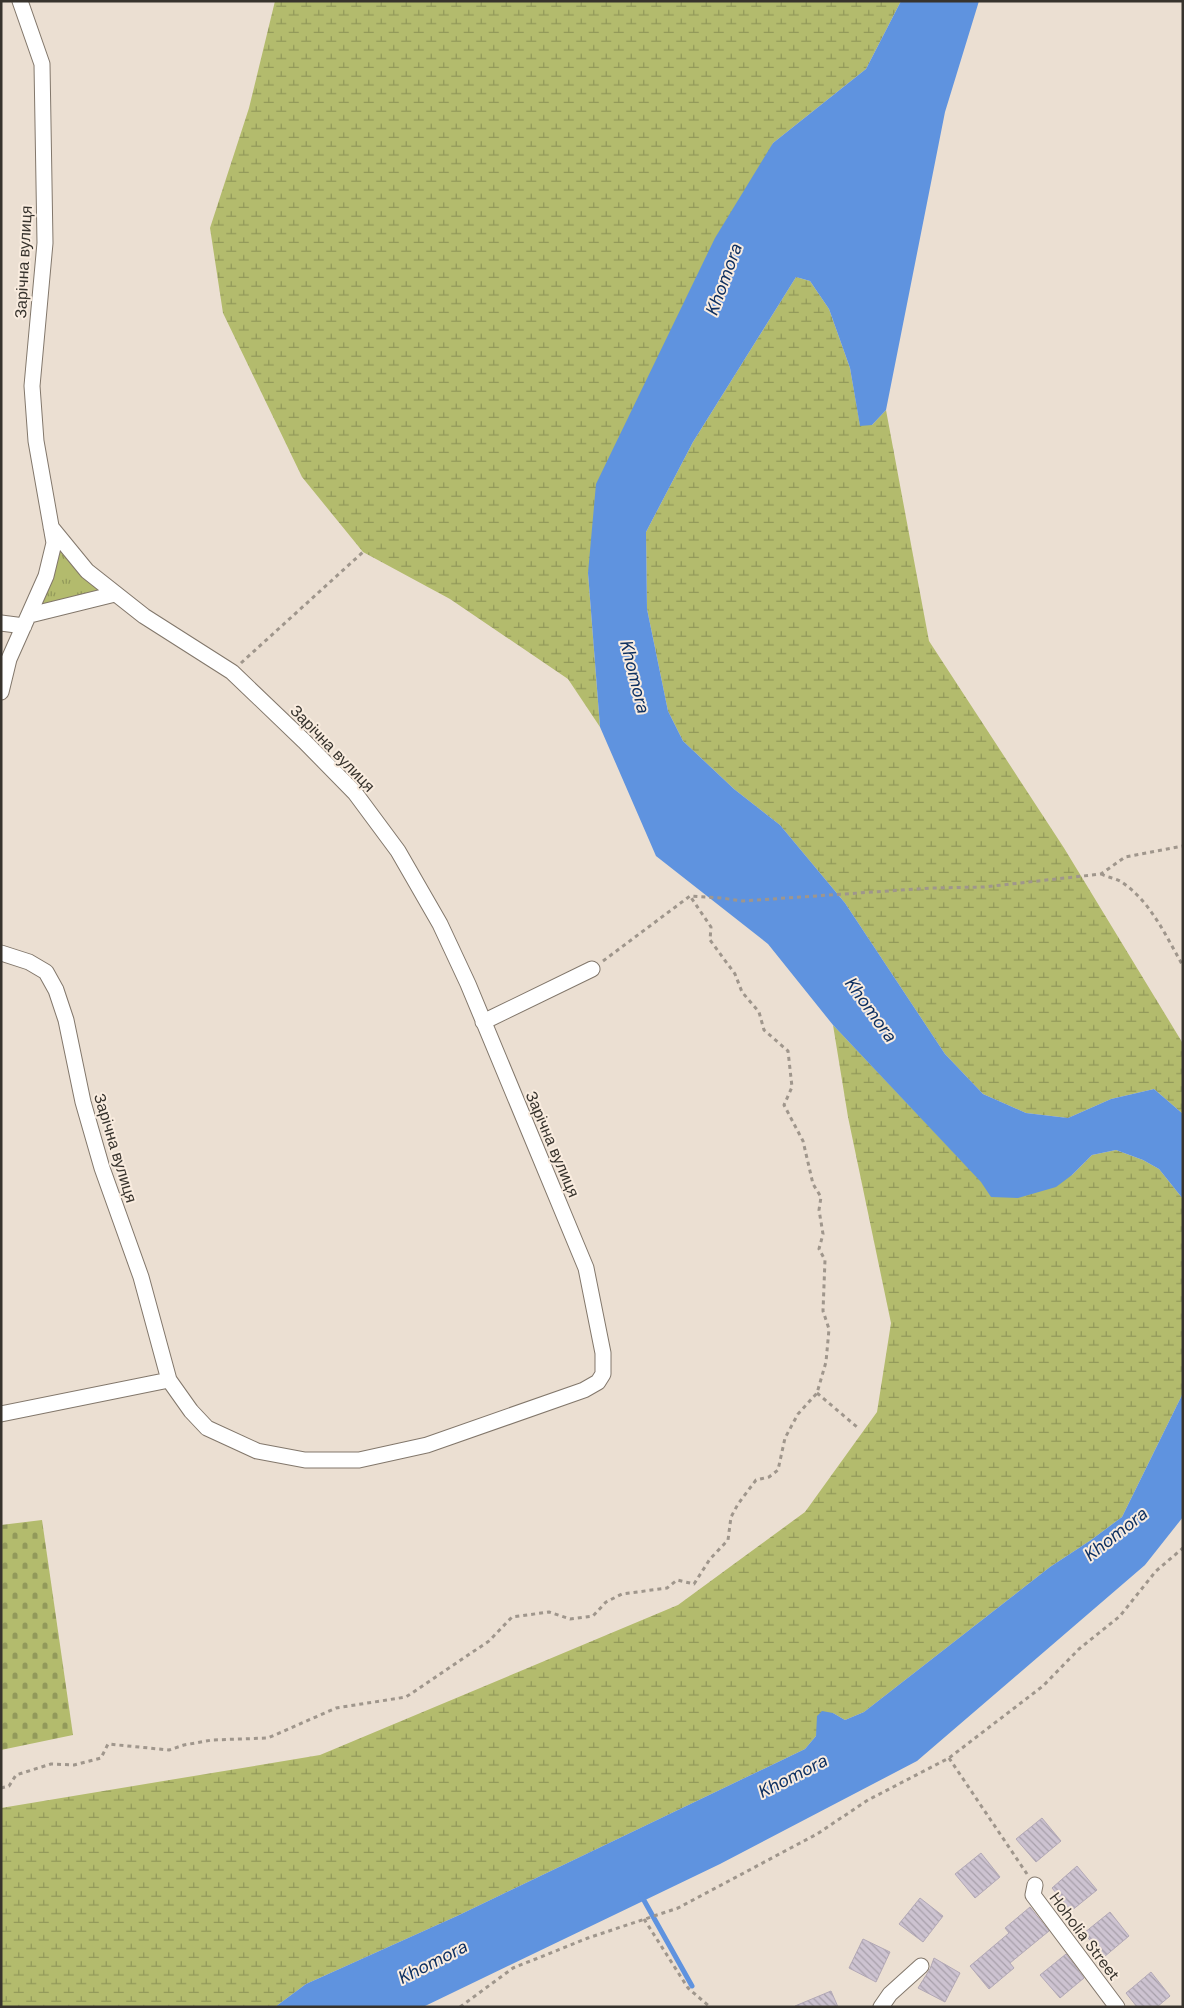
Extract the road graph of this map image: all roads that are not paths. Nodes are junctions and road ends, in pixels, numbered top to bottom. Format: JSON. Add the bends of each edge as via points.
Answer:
{"nodes":[{"id":1,"x":20,"y":1,"type":"edge"},
{"id":2,"x":51,"y":527,"type":"junction"},
{"id":3,"x":115,"y":594,"type":"junction"},
{"id":4,"x":27,"y":620,"type":"junction"},
{"id":5,"x":1,"y":623,"type":"edge"},
{"id":6,"x":1,"y":692,"type":"edge"},
{"id":7,"x":1,"y":953,"type":"edge"},
{"id":8,"x":592,"y":969,"type":"road end"},
{"id":9,"x":483,"y":1022,"type":"junction"},
{"id":10,"x":169,"y":1380,"type":"junction"},
{"id":11,"x":1,"y":1414,"type":"edge"},
{"id":12,"x":1035,"y":1885,"type":"road end"},
{"id":13,"x":921,"y":1966,"type":"dead end"},
{"id":14,"x":881,"y":2007,"type":"edge"},
{"id":15,"x":1117,"y":2007,"type":"edge"}],
"edges":[{"from":1,"to":2,"type":"street","name":"Зарічна вулиця","via":[[42,64],[45,243],[32,386],[36,440]]},
{"from":2,"to":3,"type":"street","name":"Зарічна вулиця","via":[[86,571]]},
{"from":2,"to":4,"type":"street","name":"Зарічна вулиця","via":[[54,543],[46,576]]},
{"from":3,"to":4,"type":"street"},
{"from":3,"to":9,"type":"street","name":"Зарічна вулиця","via":[[232,672],[355,793],[398,851],[440,924]]},
{"from":4,"to":5,"type":"street"},
{"from":4,"to":6,"type":"street","name":"Зарічна вулиця","via":[[9,659]]},
{"from":7,"to":10,"type":"street","name":"Зарічна вулиця","via":[[29,962],[46,972],[56,990],[102,1168],[141,1277]]},
{"from":8,"to":9,"type":"street"},
{"from":9,"to":10,"type":"street","name":"Зарічна вулиця","via":[[586,1268],[603,1353],[603,1374],[598,1382],[584,1390],[427,1445],[359,1460],[305,1460],[257,1451],[206,1428]]},
{"from":10,"to":11,"type":"street"},
{"from":12,"to":15,"type":"street","name":"Hoholia Street","via":[[1032,1895]]},
{"from":13,"to":14,"type":"street","via":[[890,1994]]}]}
